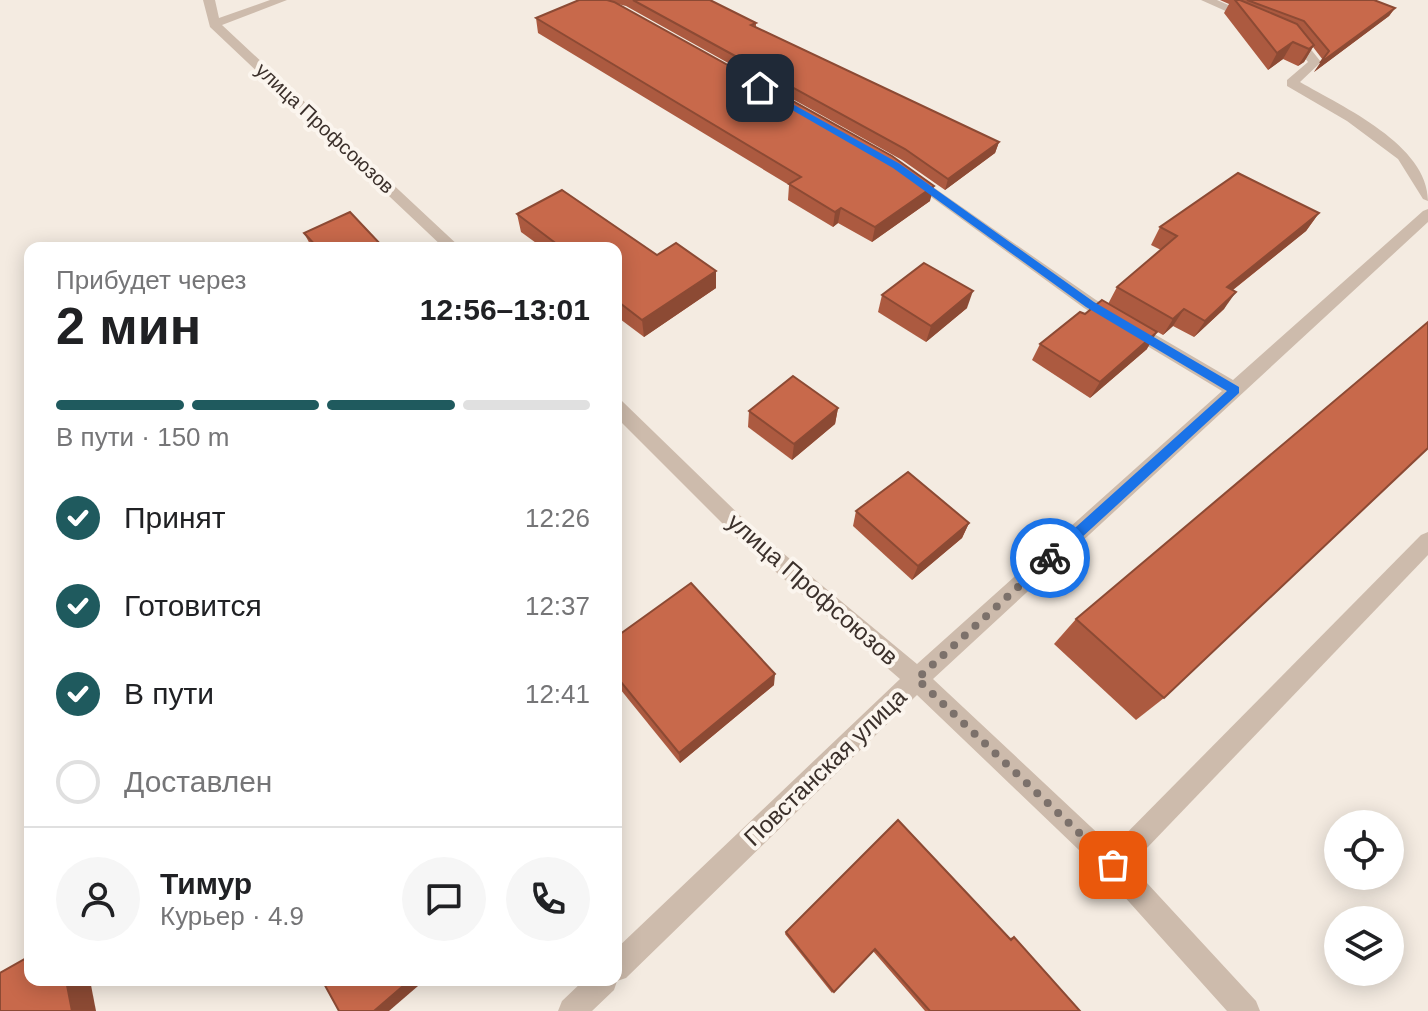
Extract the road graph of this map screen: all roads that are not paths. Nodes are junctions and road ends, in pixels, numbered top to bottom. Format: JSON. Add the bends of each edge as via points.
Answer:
{"nodes":[{"id":1,"x":209,"y":0,"type":"edge"},
{"id":2,"x":281,"y":0,"type":"edge"},
{"id":3,"x":1207,"y":0,"type":"edge"},
{"id":4,"x":1264,"y":23,"type":"edge"},
{"id":5,"x":214,"y":24,"type":"junction"},
{"id":6,"x":1278,"y":29,"type":"edge"},
{"id":7,"x":896,"y":166,"type":"edge"},
{"id":8,"x":1428,"y":196,"type":"edge"},
{"id":9,"x":1428,"y":214,"type":"edge"},
{"id":10,"x":447,"y":242,"type":"edge"},
{"id":11,"x":1235,"y":390,"type":"junction"},
{"id":12,"x":622,"y":412,"type":"edge"},
{"id":13,"x":1428,"y":541,"type":"edge"},
{"id":14,"x":917,"y":679,"type":"junction"},
{"id":15,"x":1113,"y":865,"type":"junction"},
{"id":16,"x":622,"y":962,"type":"edge"},
{"id":17,"x":598,"y":986,"type":"edge"},
{"id":18,"x":572,"y":1011,"type":"edge"},
{"id":19,"x":1246,"y":1011,"type":"edge"}],
"edges":[{"from":1,"to":5,"type":"street"},
{"from":2,"to":5,"type":"street"},
{"from":3,"to":4,"type":"street"},
{"from":5,"to":10,"type":"street","name":"улица Профсоюзов"},
{"from":6,"to":8,"type":"street","via":[[1293,35],[1315,62],[1292,83],[1404,156]]},
{"from":7,"to":11,"type":"street","via":[[1090,304]]},
{"from":9,"to":11,"type":"street","name":"Повстанская улица"},
{"from":11,"to":14,"type":"street","name":"Повстанская улица"},
{"from":12,"to":14,"type":"street","name":"улица Профсоюзов","via":[[747,535]]},
{"from":13,"to":15,"type":"street"},
{"from":14,"to":15,"type":"street","name":"улица Профсоюзов"},
{"from":14,"to":16,"type":"street","name":"Повстанская улица"},
{"from":15,"to":19,"type":"street","name":"улица Профсоюзов"},
{"from":17,"to":18,"type":"street"}]}
